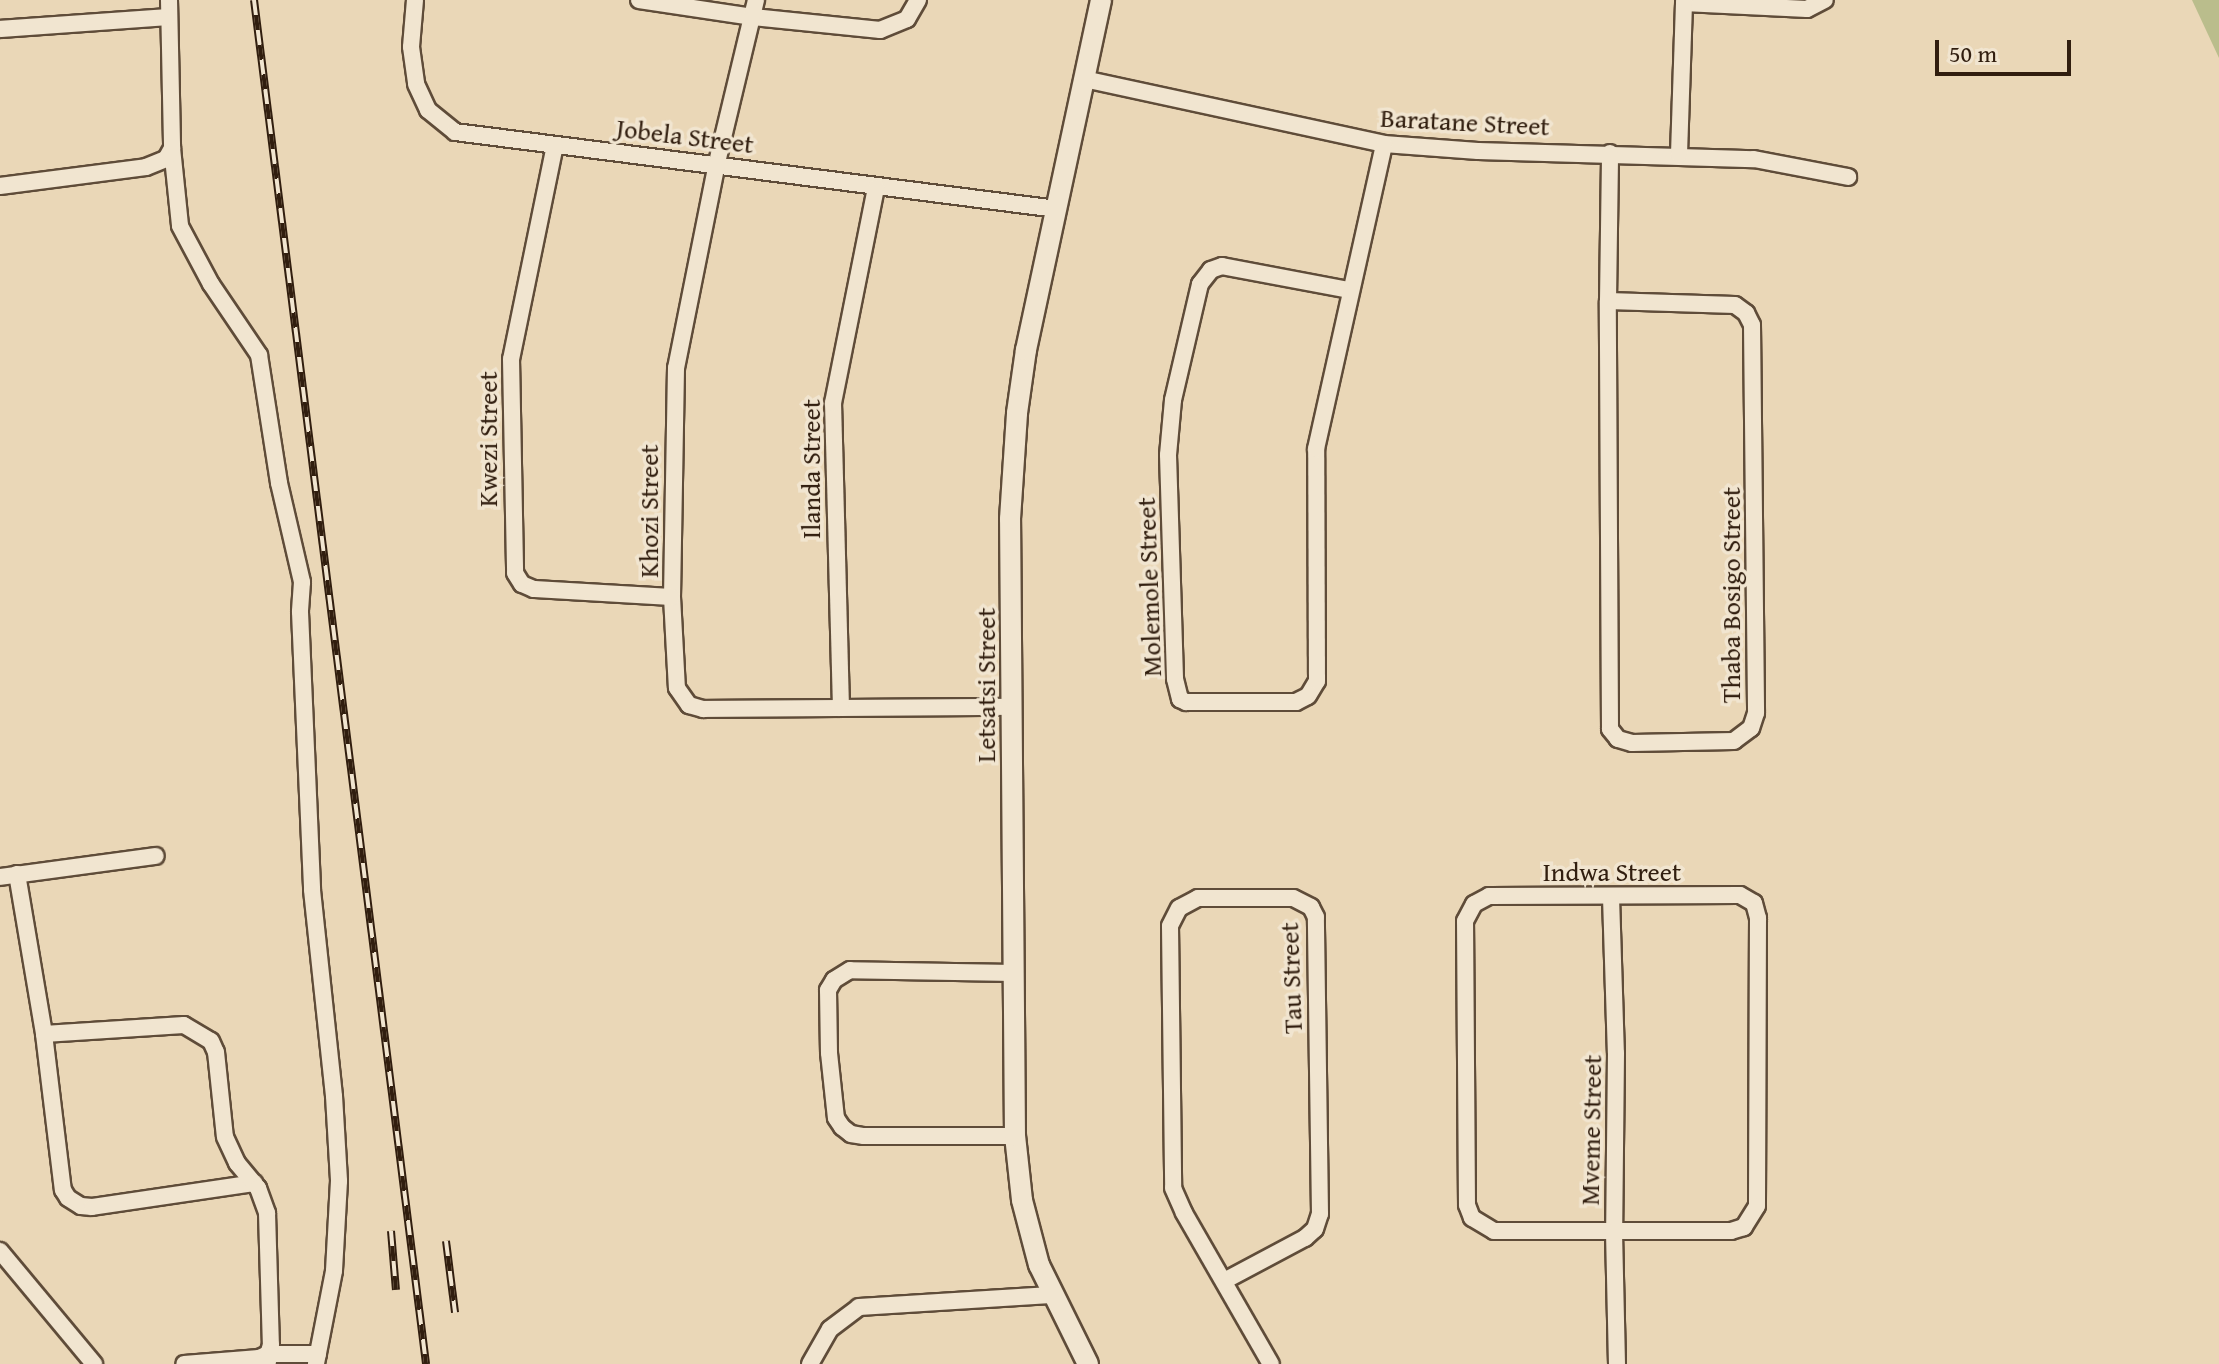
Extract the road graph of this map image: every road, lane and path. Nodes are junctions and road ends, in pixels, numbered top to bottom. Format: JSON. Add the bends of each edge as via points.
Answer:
{"nodes":[{"id":1,"x":169,"y":0,"type":"edge"},
{"id":2,"x":415,"y":0,"type":"edge"},
{"id":3,"x":639,"y":0,"type":"edge"},
{"id":4,"x":756,"y":0,"type":"edge"},
{"id":5,"x":918,"y":0,"type":"edge"},
{"id":6,"x":1101,"y":0,"type":"edge"},
{"id":7,"x":1825,"y":0,"type":"edge"},
{"id":8,"x":1684,"y":1,"type":"edge"},
{"id":9,"x":168,"y":17,"type":"junction"},
{"id":10,"x":753,"y":17,"type":"junction"},
{"id":11,"x":0,"y":29,"type":"edge"},
{"id":12,"x":1084,"y":79,"type":"junction"},
{"id":13,"x":1384,"y":144,"type":"junction"},
{"id":14,"x":555,"y":145,"type":"junction"},
{"id":15,"x":172,"y":148,"type":"junction"},
{"id":16,"x":1610,"y":153,"type":"junction"},
{"id":17,"x":1679,"y":154,"type":"junction"},
{"id":18,"x":717,"y":163,"type":"junction"},
{"id":19,"x":1848,"y":177,"type":"dead end"},
{"id":20,"x":0,"y":186,"type":"edge"},
{"id":21,"x":876,"y":187,"type":"junction"},
{"id":22,"x":1057,"y":209,"type":"junction"},
{"id":23,"x":1349,"y":290,"type":"junction"},
{"id":24,"x":1608,"y":301,"type":"junction"},
{"id":25,"x":672,"y":597,"type":"junction"},
{"id":26,"x":1011,"y":707,"type":"junction"},
{"id":27,"x":841,"y":708,"type":"junction"},
{"id":28,"x":156,"y":856,"type":"dead end"},
{"id":29,"x":17,"y":874,"type":"junction"},
{"id":30,"x":0,"y":877,"type":"edge"},
{"id":31,"x":1611,"y":897,"type":"junction"},
{"id":32,"x":1014,"y":973,"type":"junction"},
{"id":33,"x":44,"y":1034,"type":"junction"},
{"id":34,"x":1015,"y":1136,"type":"junction"},
{"id":35,"x":254,"y":1183,"type":"junction"},
{"id":36,"x":1614,"y":1232,"type":"junction"},
{"id":37,"x":0,"y":1251,"type":"edge"},
{"id":38,"x":1224,"y":1281,"type":"junction"},
{"id":39,"x":1051,"y":1295,"type":"junction"},
{"id":40,"x":268,"y":1359,"type":"edge"},
{"id":41,"x":317,"y":1359,"type":"edge"},
{"id":42,"x":94,"y":1364,"type":"edge"},
{"id":43,"x":184,"y":1364,"type":"edge"},
{"id":44,"x":810,"y":1364,"type":"edge"},
{"id":45,"x":1088,"y":1364,"type":"edge"},
{"id":46,"x":1271,"y":1364,"type":"edge"},
{"id":47,"x":1617,"y":1364,"type":"edge"}],
"edges":[{"from":1,"to":9,"type":"street"},
{"from":2,"to":14,"type":"street","name":"Jobela Street","via":[[412,66],[419,95],[435,117],[464,134]]},
{"from":3,"to":10,"type":"street"},
{"from":4,"to":10,"type":"street","name":"Khozi Street"},
{"from":5,"to":10,"type":"street","via":[[907,19],[886,30]]},
{"from":6,"to":12,"type":"street","name":"Letsatsi Street"},
{"from":7,"to":8,"type":"street","via":[[1807,9]]},
{"from":8,"to":17,"type":"street"},
{"from":9,"to":11,"type":"street"},
{"from":9,"to":15,"type":"street"},
{"from":10,"to":18,"type":"street","name":"Khozi Street"},
{"from":12,"to":13,"type":"street","name":"Baratane Street"},
{"from":12,"to":22,"type":"street","name":"Letsatsi Street"},
{"from":13,"to":16,"type":"street","name":"Baratane Street"},
{"from":13,"to":23,"type":"street","name":"Molemole Street"},
{"from":14,"to":18,"type":"street","name":"Jobela Street"},
{"from":14,"to":25,"type":"street","name":"Kwezi Street","via":[[511,359],[515,573],[534,589]]},
{"from":15,"to":20,"type":"street","via":[[166,159],[146,167]]},
{"from":15,"to":41,"type":"street","via":[[180,226],[262,365],[279,483],[302,582],[312,890],[339,1181],[334,1271]]},
{"from":16,"to":17,"type":"street","name":"Baratane Street"},
{"from":16,"to":24,"type":"street","name":"Thaba Bosigo Street"},
{"from":17,"to":19,"type":"street","name":"Baratane Street","via":[[1773,161]]},
{"from":18,"to":21,"type":"street","name":"Jobela Street"},
{"from":18,"to":25,"type":"street","name":"Khozi Street","via":[[676,368]]},
{"from":21,"to":22,"type":"street","name":"Jobela Street"},
{"from":21,"to":27,"type":"street","name":"Ilanda Street","via":[[833,403]]},
{"from":22,"to":26,"type":"street","name":"Letsatsi Street","via":[[1017,413],[1010,519]]},
{"from":23,"to":23,"type":"street","name":"Molemole Street","via":[[1314,463],[1319,670],[1315,686],[1305,699],[1286,704],[1186,702],[1180,699],[1175,679],[1168,455],[1173,400],[1200,284],[1207,273],[1222,266]]},
{"from":24,"to":24,"type":"street","name":"Thaba Bosigo Street","via":[[1610,729],[1627,743],[1734,741],[1751,728],[1756,713],[1752,325],[1735,305]]},
{"from":25,"to":27,"type":"street","name":"Khozi Street","via":[[674,679],[689,705]]},
{"from":26,"to":27,"type":"street","name":"Khozi Street"},
{"from":26,"to":32,"type":"street","name":"Letsatsi Street"},
{"from":28,"to":29,"type":"street"},
{"from":29,"to":30,"type":"street"},
{"from":29,"to":33,"type":"street"},
{"from":31,"to":36,"type":"street","name":"Mveme Street"},
{"from":31,"to":36,"type":"street","name":"Indwa Street","via":[[1489,896],[1469,909],[1467,1205],[1475,1223],[1494,1231]]},
{"from":31,"to":36,"type":"street","name":"Indwa Street","via":[[1740,895],[1754,903],[1758,918],[1756,1213],[1738,1230]]},
{"from":32,"to":34,"type":"street","name":"Letsatsi Street"},
{"from":32,"to":34,"type":"street","via":[[850,970],[828,990],[829,1053],[836,1118],[842,1127],[864,1136]]},
{"from":33,"to":35,"type":"street","via":[[184,1025],[203,1034],[216,1052],[225,1137]]},
{"from":33,"to":35,"type":"street","via":[[63,1190],[74,1203],[92,1207]]},
{"from":34,"to":39,"type":"street","name":"Letsatsi Street","via":[[1022,1200]]},
{"from":35,"to":40,"type":"street","via":[[267,1213],[272,1325]]},
{"from":36,"to":47,"type":"street","name":"Mveme Street"},
{"from":37,"to":42,"type":"street"},
{"from":38,"to":38,"type":"street","name":"Tau Street","via":[[1184,1213],[1171,1176],[1170,926],[1179,908],[1198,898],[1300,899],[1316,917],[1320,1214],[1305,1238]]},
{"from":38,"to":46,"type":"street","name":"Tau Street"},
{"from":39,"to":44,"type":"street","via":[[859,1307],[830,1329]]},
{"from":39,"to":45,"type":"street","name":"Letsatsi Street"},
{"from":40,"to":41,"type":"street"},
{"from":40,"to":43,"type":"street"}]}
